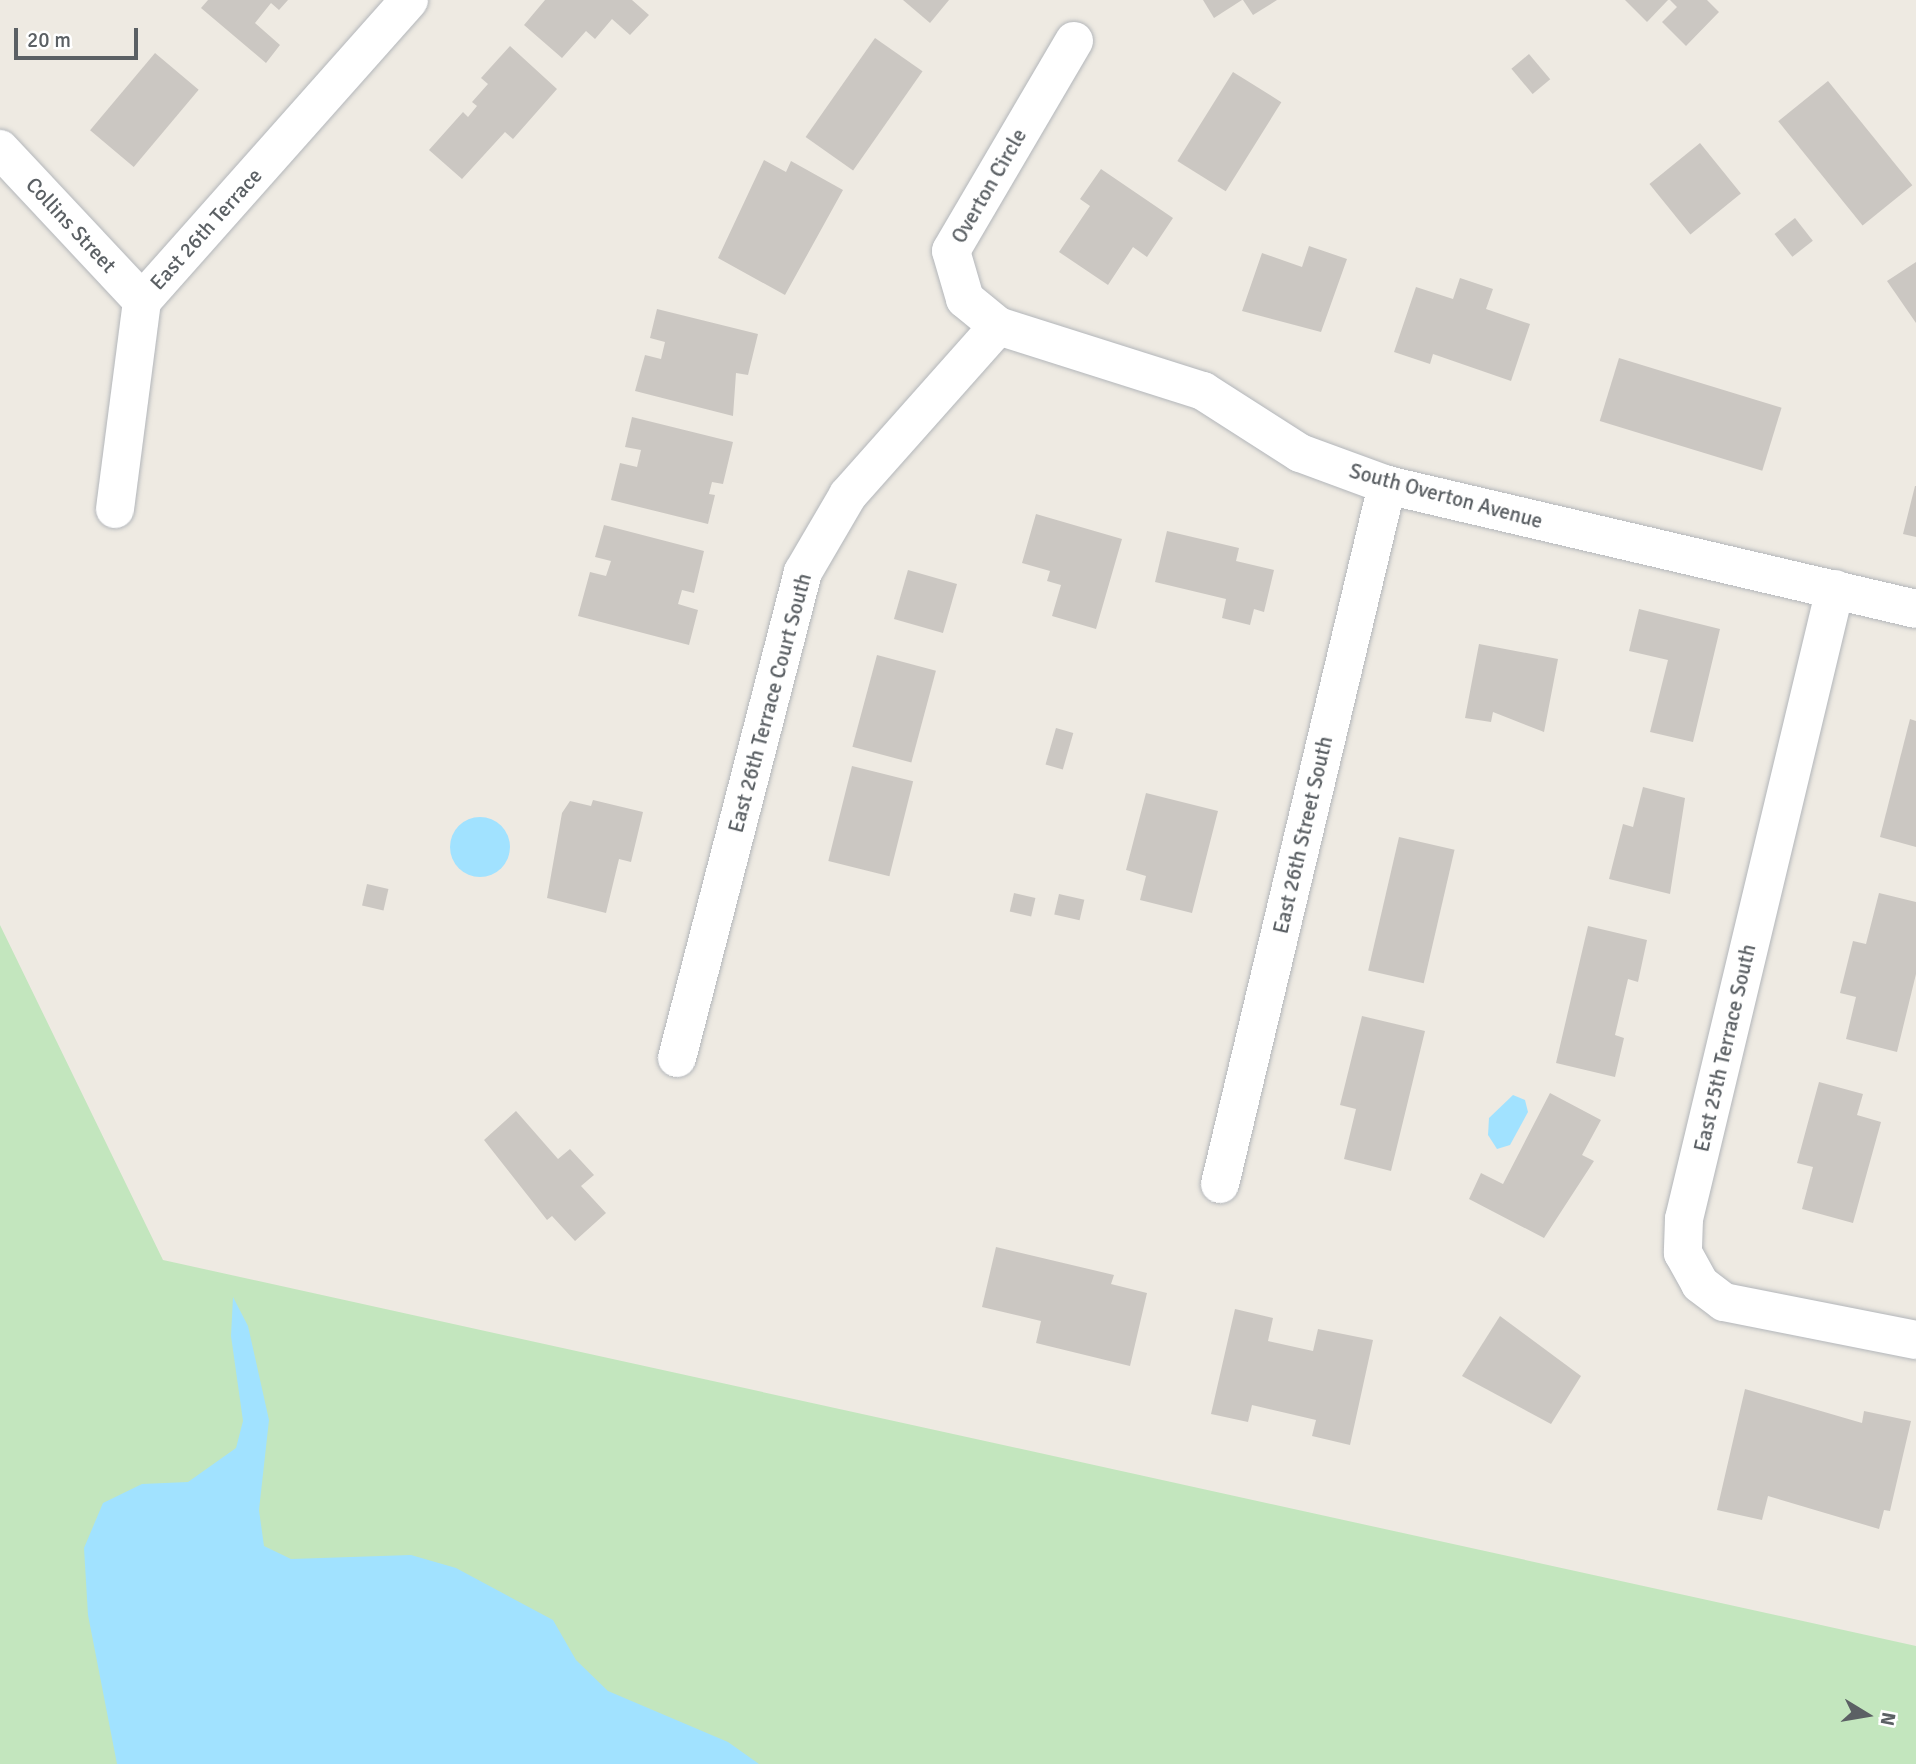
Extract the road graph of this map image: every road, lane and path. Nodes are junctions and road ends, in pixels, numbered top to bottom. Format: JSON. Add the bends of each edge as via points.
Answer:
{"nodes":[{"id":1,"x":409,"y":0,"type":"edge"},
{"id":2,"x":1074,"y":41,"type":"dead end"},
{"id":3,"x":0,"y":149,"type":"edge"},
{"id":4,"x":142,"y":301,"type":"junction"},
{"id":5,"x":998,"y":326,"type":"junction"},
{"id":6,"x":1387,"y":485,"type":"junction"},
{"id":7,"x":115,"y":509,"type":"dead end"},
{"id":8,"x":1835,"y":589,"type":"junction"},
{"id":9,"x":1916,"y":609,"type":"edge"},
{"id":10,"x":677,"y":1058,"type":"dead end"},
{"id":11,"x":1220,"y":1184,"type":"dead end"},
{"id":12,"x":1916,"y":1340,"type":"edge"}],
"edges":[{"from":1,"to":4,"type":"street","name":"East 26th Terrace"},
{"from":2,"to":5,"type":"street","name":"Overton Circle","via":[[951,251],[965,299]]},
{"from":3,"to":4,"type":"street","name":"Collins Street"},
{"from":4,"to":7,"type":"street","name":"East 26th Terrace"},
{"from":5,"to":6,"type":"street","name":"South Overton Avenue","via":[[1203,391],[1300,453]]},
{"from":5,"to":10,"type":"street","name":"East 26th Terrace Court South","via":[[848,495],[803,572]]},
{"from":6,"to":8,"type":"street","name":"South Overton Avenue"},
{"from":6,"to":11,"type":"street","name":"East 26th Street South"},
{"from":8,"to":9,"type":"street","name":"South Overton Avenue"},
{"from":8,"to":12,"type":"street","name":"East 25th Terrace South","via":[[1684,1219],[1683,1252],[1699,1284],[1724,1301]]}]}
